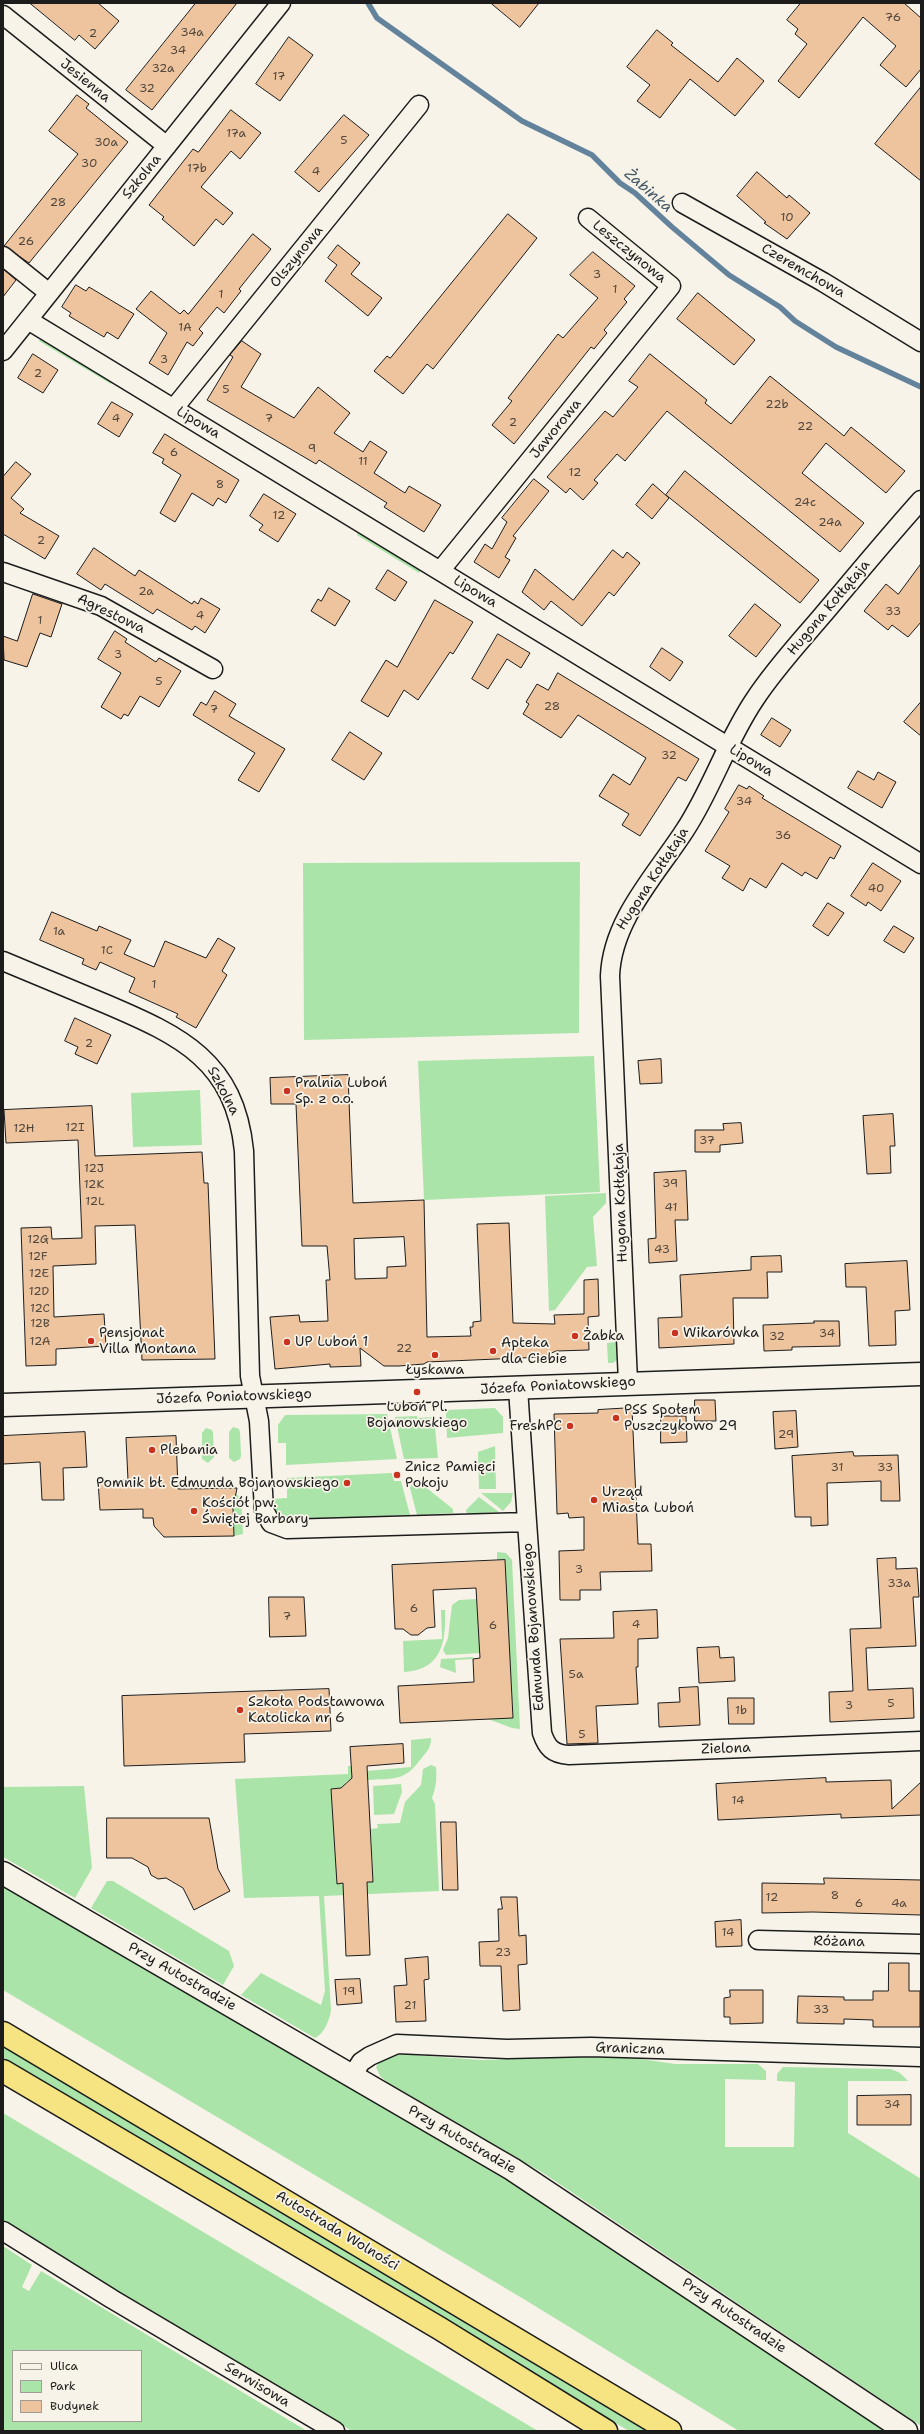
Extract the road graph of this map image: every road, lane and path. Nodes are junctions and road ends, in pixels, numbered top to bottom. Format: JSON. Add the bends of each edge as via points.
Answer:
{"nodes":[{"id":1,"x":281,"y":3,"type":"edge"},
{"id":2,"x":3,"y":15,"type":"edge"},
{"id":3,"x":419,"y":105,"type":"dead end"},
{"id":4,"x":167,"y":146,"type":"junction"},
{"id":5,"x":682,"y":203,"type":"dead end"},
{"id":6,"x":588,"y":218,"type":"dead end"},
{"id":7,"x":3,"y":256,"type":"edge"},
{"id":8,"x":671,"y":286,"type":"joint"},
{"id":9,"x":49,"y":293,"type":"junction"},
{"id":10,"x":28,"y":320,"type":"junction"},
{"id":11,"x":921,"y":342,"type":"edge"},
{"id":12,"x":3,"y":351,"type":"edge"},
{"id":13,"x":174,"y":408,"type":"junction"},
{"id":14,"x":921,"y":500,"type":"edge"},
{"id":15,"x":440,"y":571,"type":"junction"},
{"id":16,"x":3,"y":572,"type":"edge"},
{"id":17,"x":213,"y":669,"type":"dead end"},
{"id":18,"x":728,"y":747,"type":"junction"},
{"id":19,"x":921,"y":864,"type":"edge"},
{"id":20,"x":3,"y":961,"type":"edge"},
{"id":21,"x":921,"y":1374,"type":"edge"},
{"id":22,"x":628,"y":1382,"type":"junction"},
{"id":23,"x":518,"y":1388,"type":"junction"},
{"id":24,"x":254,"y":1397,"type":"junction"},
{"id":25,"x":3,"y":1405,"type":"edge"},
{"id":26,"x":526,"y":1522,"type":"junction"},
{"id":27,"x":542,"y":1733,"type":"joint"},
{"id":28,"x":921,"y":1741,"type":"edge"},
{"id":29,"x":3,"y":1873,"type":"edge"},
{"id":30,"x":758,"y":1940,"type":"dead end"},
{"id":31,"x":921,"y":1944,"type":"edge"},
{"id":32,"x":3,"y":2033,"type":"edge"},
{"id":33,"x":921,"y":2057,"type":"edge"},
{"id":34,"x":3,"y":2071,"type":"edge"},
{"id":35,"x":352,"y":2076,"type":"junction"},
{"id":36,"x":3,"y":2230,"type":"edge"},
{"id":37,"x":335,"y":2431,"type":"edge"},
{"id":38,"x":606,"y":2431,"type":"edge"},
{"id":39,"x":670,"y":2431,"type":"edge"},
{"id":40,"x":906,"y":2431,"type":"edge"}],
"edges":[{"from":1,"to":4,"type":"street","name":"Szkolna"},
{"from":2,"to":4,"type":"street","name":"Jesienna"},
{"from":3,"to":13,"type":"street","name":"Olszynowa"},
{"from":4,"to":9,"type":"street","name":"Szkolna"},
{"from":5,"to":11,"type":"street","name":"Czeremchowa","via":[[823,282]]},
{"from":6,"to":8,"type":"street","name":"Leszczynowa"},
{"from":7,"to":9,"type":"street"},
{"from":8,"to":15,"type":"street","name":"Jaworowa"},
{"from":9,"to":10,"type":"street","name":"Szkolna"},
{"from":10,"to":12,"type":"street","name":"Szkolna"},
{"from":10,"to":13,"type":"street","name":"Lipowa"},
{"from":13,"to":15,"type":"street","name":"Lipowa"},
{"from":14,"to":18,"type":"street","name":"Hugona Kołłątaja","via":[[762,689]]},
{"from":15,"to":18,"type":"street","name":"Lipowa"},
{"from":16,"to":17,"type":"street","name":"Agrestowa","via":[[101,606]]},
{"from":18,"to":19,"type":"street","name":"Lipowa"},
{"from":18,"to":22,"type":"street","name":"Hugona Kołłątaja","via":[[714,780],[686,829],[624,921],[613,946],[611,960]]},
{"from":20,"to":24,"type":"street","name":"Szkolna","via":[[142,1019],[176,1036],[209,1064],[225,1089],[238,1118],[244,1151],[250,1376]]},
{"from":21,"to":22,"type":"street","name":"Józefa Poniatowskiego"},
{"from":22,"to":23,"type":"street","name":"Józefa Poniatowskiego"},
{"from":23,"to":24,"type":"street","name":"Józefa Poniatowskiego"},
{"from":23,"to":26,"type":"street","name":"Edmunda Bojanowskiego"},
{"from":24,"to":25,"type":"street","name":"Józefa Poniatowskiego"},
{"from":24,"to":26,"type":"street","name":"Szkolna","via":[[259,1421],[264,1510],[271,1523],[278,1527],[287,1529]]},
{"from":26,"to":27,"type":"street","name":"Edmunda Bojanowskiego"},
{"from":27,"to":28,"type":"street","name":"Zielona","via":[[552,1751],[569,1755]]},
{"from":29,"to":35,"type":"street","name":"Przy Autostradzie"},
{"from":30,"to":31,"type":"street","name":"Różana"},
{"from":32,"to":39,"type":"highway","name":"Autostrada Wolności"},
{"from":33,"to":35,"type":"street","name":"Graniczna","via":[[591,2047],[507,2049],[397,2044],[361,2062]]},
{"from":34,"to":38,"type":"highway","via":[[439,2328]]},
{"from":35,"to":40,"type":"street","name":"Przy Autostradzie","via":[[534,2183]]},
{"from":36,"to":37,"type":"street","name":"Serwisowa"}]}
